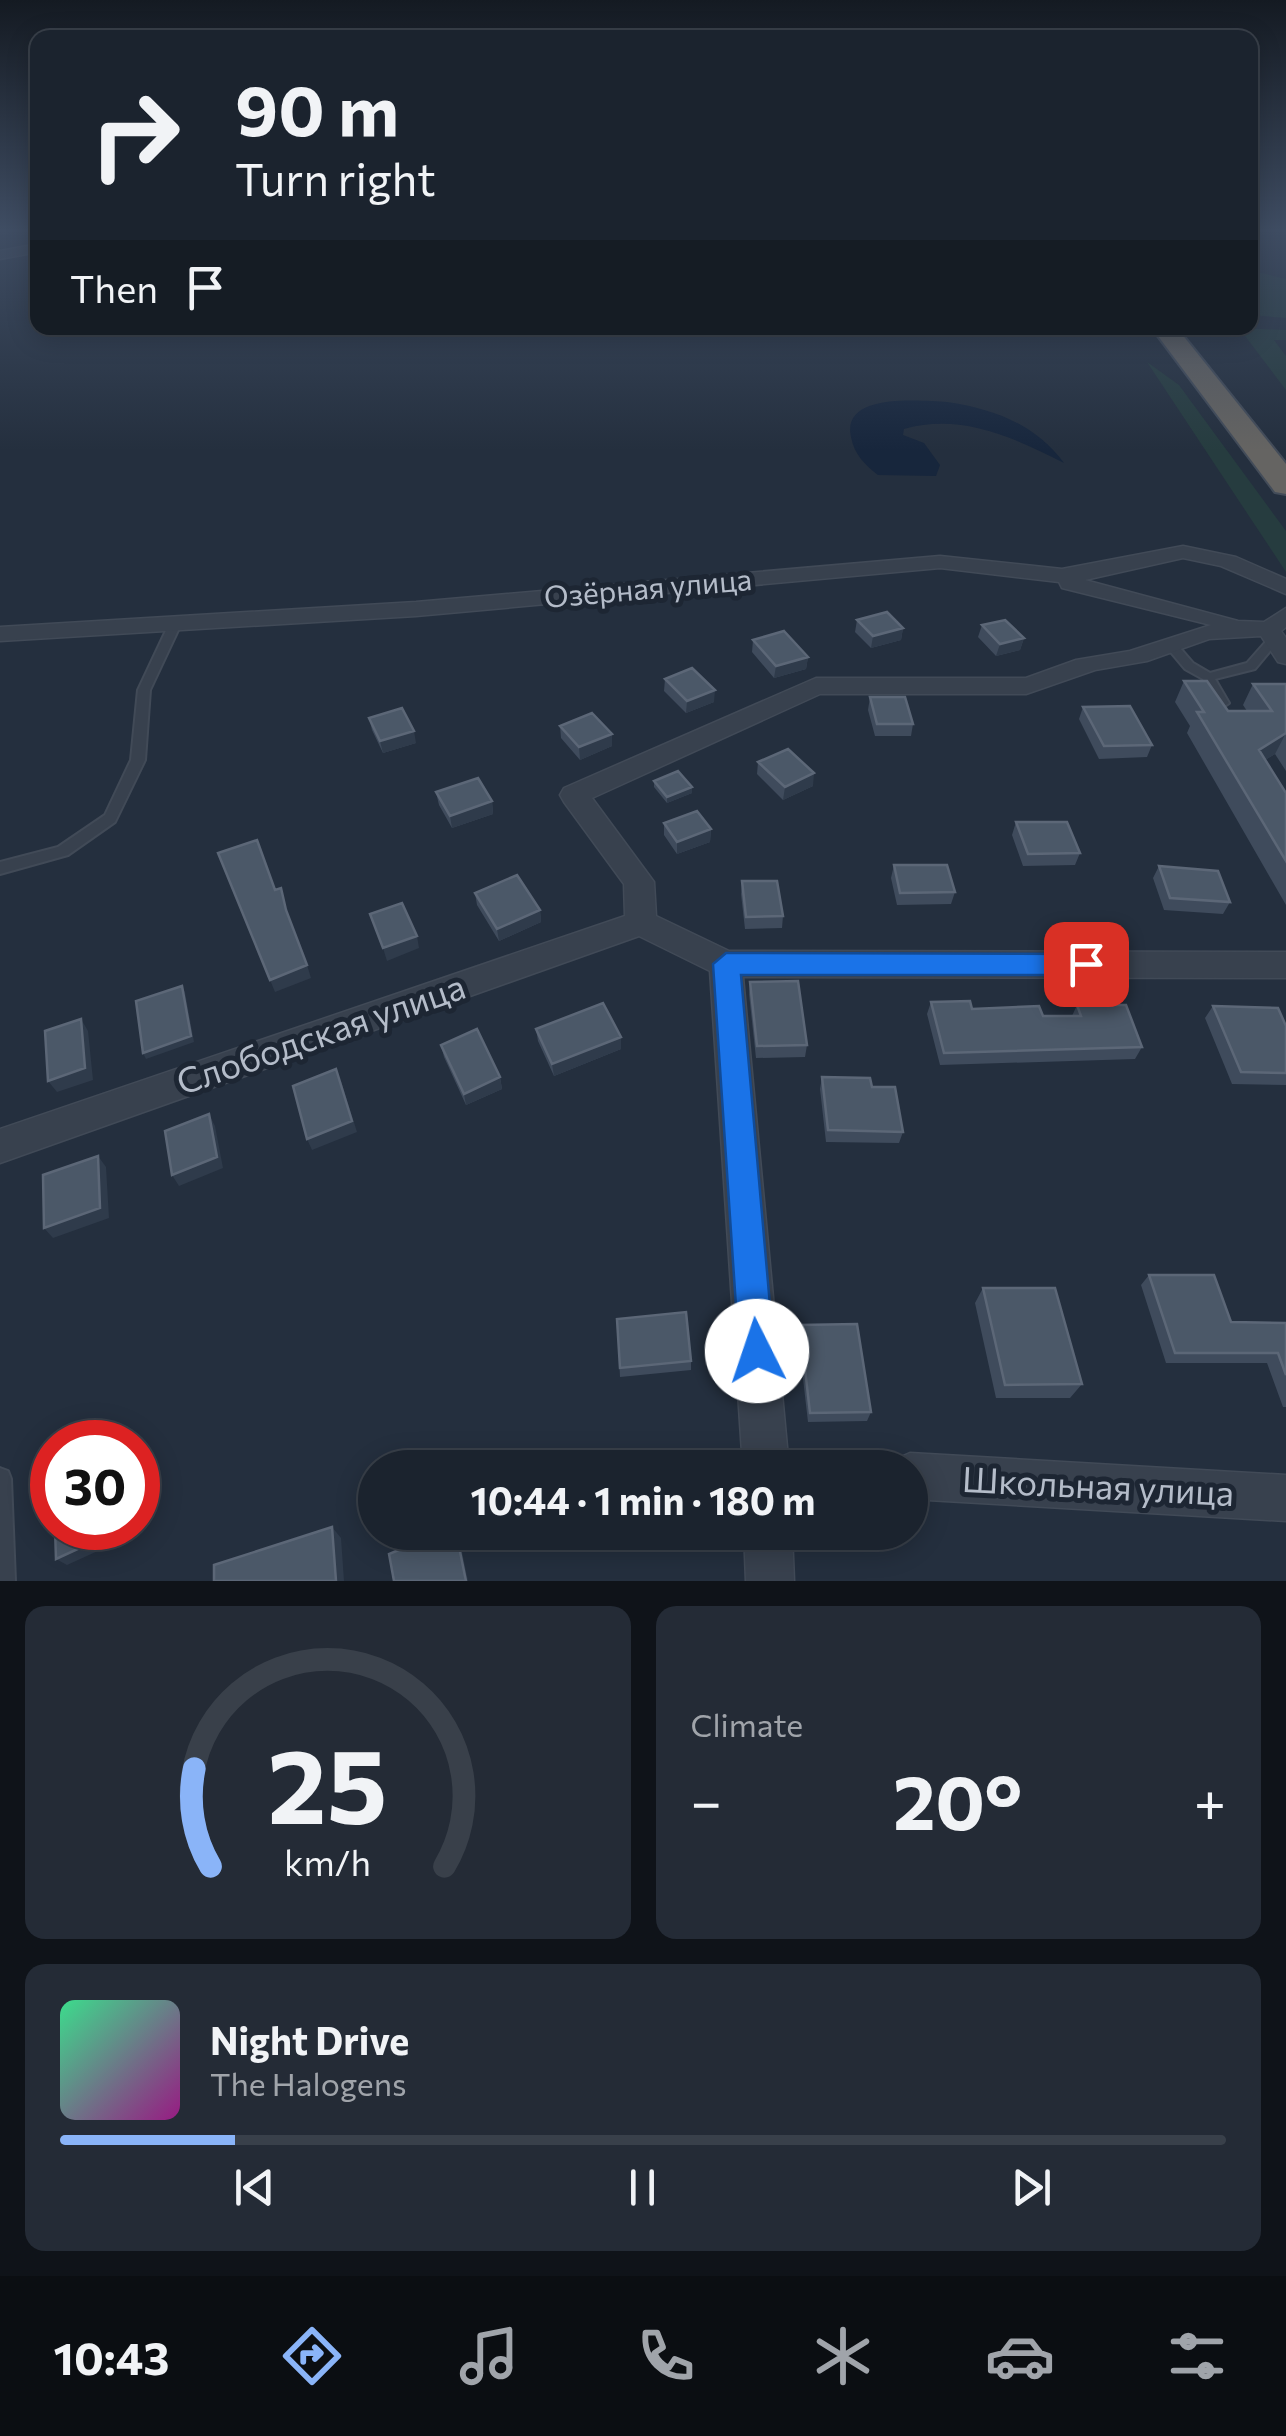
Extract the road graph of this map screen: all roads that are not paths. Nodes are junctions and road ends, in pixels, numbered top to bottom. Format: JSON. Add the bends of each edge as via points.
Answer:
{"nodes":[{"id":1,"x":1169,"y":335,"type":"edge"},
{"id":2,"x":1204,"y":335,"type":"edge"},
{"id":3,"x":1253,"y":397,"type":"dead end"},
{"id":4,"x":1286,"y":485,"type":"edge"},
{"id":5,"x":1041,"y":576,"type":"junction"},
{"id":6,"x":1286,"y":586,"type":"edge"},
{"id":7,"x":175,"y":624,"type":"junction"},
{"id":8,"x":1272,"y":633,"type":"edge"},
{"id":9,"x":0,"y":634,"type":"edge"},
{"id":10,"x":1170,"y":644,"type":"junction"},
{"id":11,"x":1208,"y":677,"type":"junction"},
{"id":12,"x":1223,"y":703,"type":"edge"},
{"id":13,"x":0,"y":868,"type":"edge"},
{"id":14,"x":642,"y":923,"type":"junction"},
{"id":15,"x":726,"y":964,"type":"junction"},
{"id":16,"x":1286,"y":965,"type":"edge"},
{"id":17,"x":0,"y":1146,"type":"edge"},
{"id":18,"x":765,"y":1450,"type":"edge"},
{"id":19,"x":928,"y":1477,"type":"edge"},
{"id":20,"x":0,"y":1479,"type":"edge"},
{"id":21,"x":1286,"y":1498,"type":"edge"},
{"id":22,"x":769,"y":1550,"type":"edge"},
{"id":23,"x":3,"y":1581,"type":"edge"},
{"id":24,"x":770,"y":1581,"type":"edge"}],
"edges":[{"from":1,"to":4,"type":"highway"},
{"from":2,"to":3,"type":"highway"},
{"from":5,"to":6,"type":"street","name":"Озёрная улица","via":[[1100,573],[1162,554],[1190,553]]},
{"from":5,"to":7,"type":"street","name":"Озёрная улица","via":[[940,562]]},
{"from":5,"to":8,"type":"street"},
{"from":7,"to":9,"type":"street","name":"Озёрная улица"},
{"from":7,"to":13,"type":"lane","via":[[144,690],[138,760],[110,818],[63,851]]},
{"from":8,"to":10,"type":"street","via":[[1201,631]]},
{"from":8,"to":11,"type":"lane","via":[[1251,666]]},
{"from":10,"to":11,"type":"lane"},
{"from":10,"to":14,"type":"street","via":[[1026,686],[816,686],[574,795],[639,882]]},
{"from":11,"to":12,"type":"lane"},
{"from":14,"to":15,"type":"street"},
{"from":14,"to":17,"type":"street","name":"Слободская улица"},
{"from":15,"to":16,"type":"street"},
{"from":15,"to":18,"type":"street"},
{"from":19,"to":21,"type":"street","name":"Школьная улица"},
{"from":20,"to":23,"type":"lane"},
{"from":22,"to":24,"type":"street"}]}
